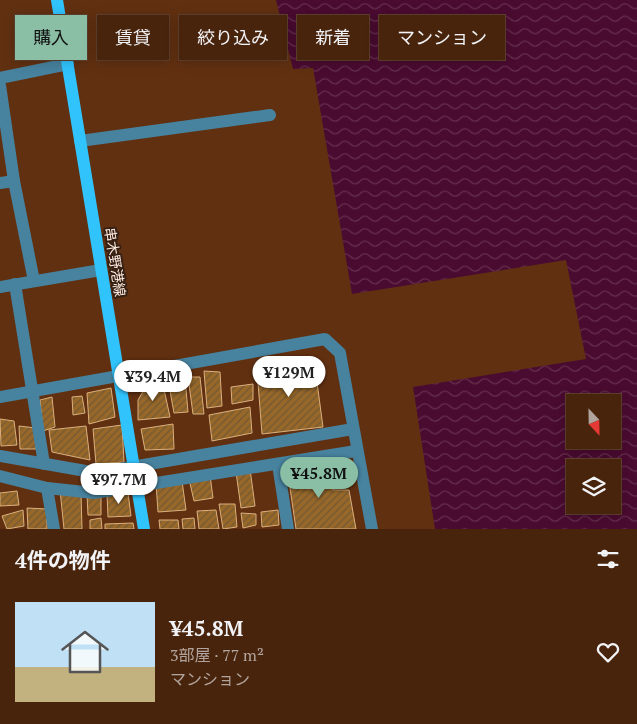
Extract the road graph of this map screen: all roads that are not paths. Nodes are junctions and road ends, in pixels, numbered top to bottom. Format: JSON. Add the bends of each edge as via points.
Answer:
{"nodes":[{"id":1,"x":57,"y":0,"type":"edge"},
{"id":2,"x":68,"y":64,"type":"junction"},
{"id":3,"x":0,"y":78,"type":"edge"},
{"id":4,"x":0,"y":85,"type":"edge"},
{"id":5,"x":270,"y":114,"type":"dead end"},
{"id":6,"x":80,"y":142,"type":"junction"},
{"id":7,"x":14,"y":181,"type":"junction"},
{"id":8,"x":0,"y":183,"type":"edge"},
{"id":9,"x":101,"y":270,"type":"junction"},
{"id":10,"x":34,"y":281,"type":"junction"},
{"id":11,"x":14,"y":284,"type":"junction"},
{"id":12,"x":0,"y":287,"type":"edge"},
{"id":13,"x":119,"y":374,"type":"junction"},
{"id":14,"x":33,"y":391,"type":"junction"},
{"id":15,"x":0,"y":397,"type":"edge"},
{"id":16,"x":352,"y":429,"type":"junction"},
{"id":17,"x":356,"y":451,"type":"junction"},
{"id":18,"x":0,"y":456,"type":"edge"},
{"id":19,"x":44,"y":464,"type":"junction"},
{"id":20,"x":278,"y":464,"type":"junction"},
{"id":21,"x":134,"y":466,"type":"junction"},
{"id":22,"x":0,"y":476,"type":"edge"},
{"id":23,"x":138,"y":487,"type":"junction"},
{"id":24,"x":47,"y":488,"type":"junction"},
{"id":25,"x":54,"y":529,"type":"edge"},
{"id":26,"x":144,"y":529,"type":"edge"},
{"id":27,"x":285,"y":529,"type":"edge"},
{"id":28,"x":372,"y":529,"type":"edge"}],
"edges":[{"from":1,"to":2,"type":"main road","name":"串木野港線"},
{"from":2,"to":3,"type":"street"},
{"from":2,"to":6,"type":"main road","name":"串木野港線"},
{"from":4,"to":7,"type":"street"},
{"from":5,"to":6,"type":"street"},
{"from":6,"to":9,"type":"main road","name":"串木野港線"},
{"from":7,"to":8,"type":"street"},
{"from":7,"to":10,"type":"street"},
{"from":9,"to":10,"type":"street"},
{"from":9,"to":13,"type":"main road","name":"串木野港線"},
{"from":10,"to":11,"type":"street"},
{"from":11,"to":12,"type":"street"},
{"from":11,"to":14,"type":"street"},
{"from":13,"to":14,"type":"street"},
{"from":13,"to":16,"type":"street","via":[[325,339],[340,352]]},
{"from":13,"to":21,"type":"main road","name":"串木野港線"},
{"from":14,"to":15,"type":"street"},
{"from":14,"to":19,"type":"street"},
{"from":16,"to":17,"type":"street"},
{"from":16,"to":21,"type":"street"},
{"from":17,"to":20,"type":"street"},
{"from":17,"to":28,"type":"street"},
{"from":18,"to":19,"type":"street"},
{"from":19,"to":21,"type":"street","via":[[97,473]]},
{"from":20,"to":23,"type":"street"},
{"from":20,"to":27,"type":"street"},
{"from":21,"to":23,"type":"main road","name":"串木野港線"},
{"from":22,"to":24,"type":"street"},
{"from":23,"to":24,"type":"street","via":[[94,493]]},
{"from":23,"to":26,"type":"main road","name":"串木野港線"},
{"from":24,"to":25,"type":"street"}]}
